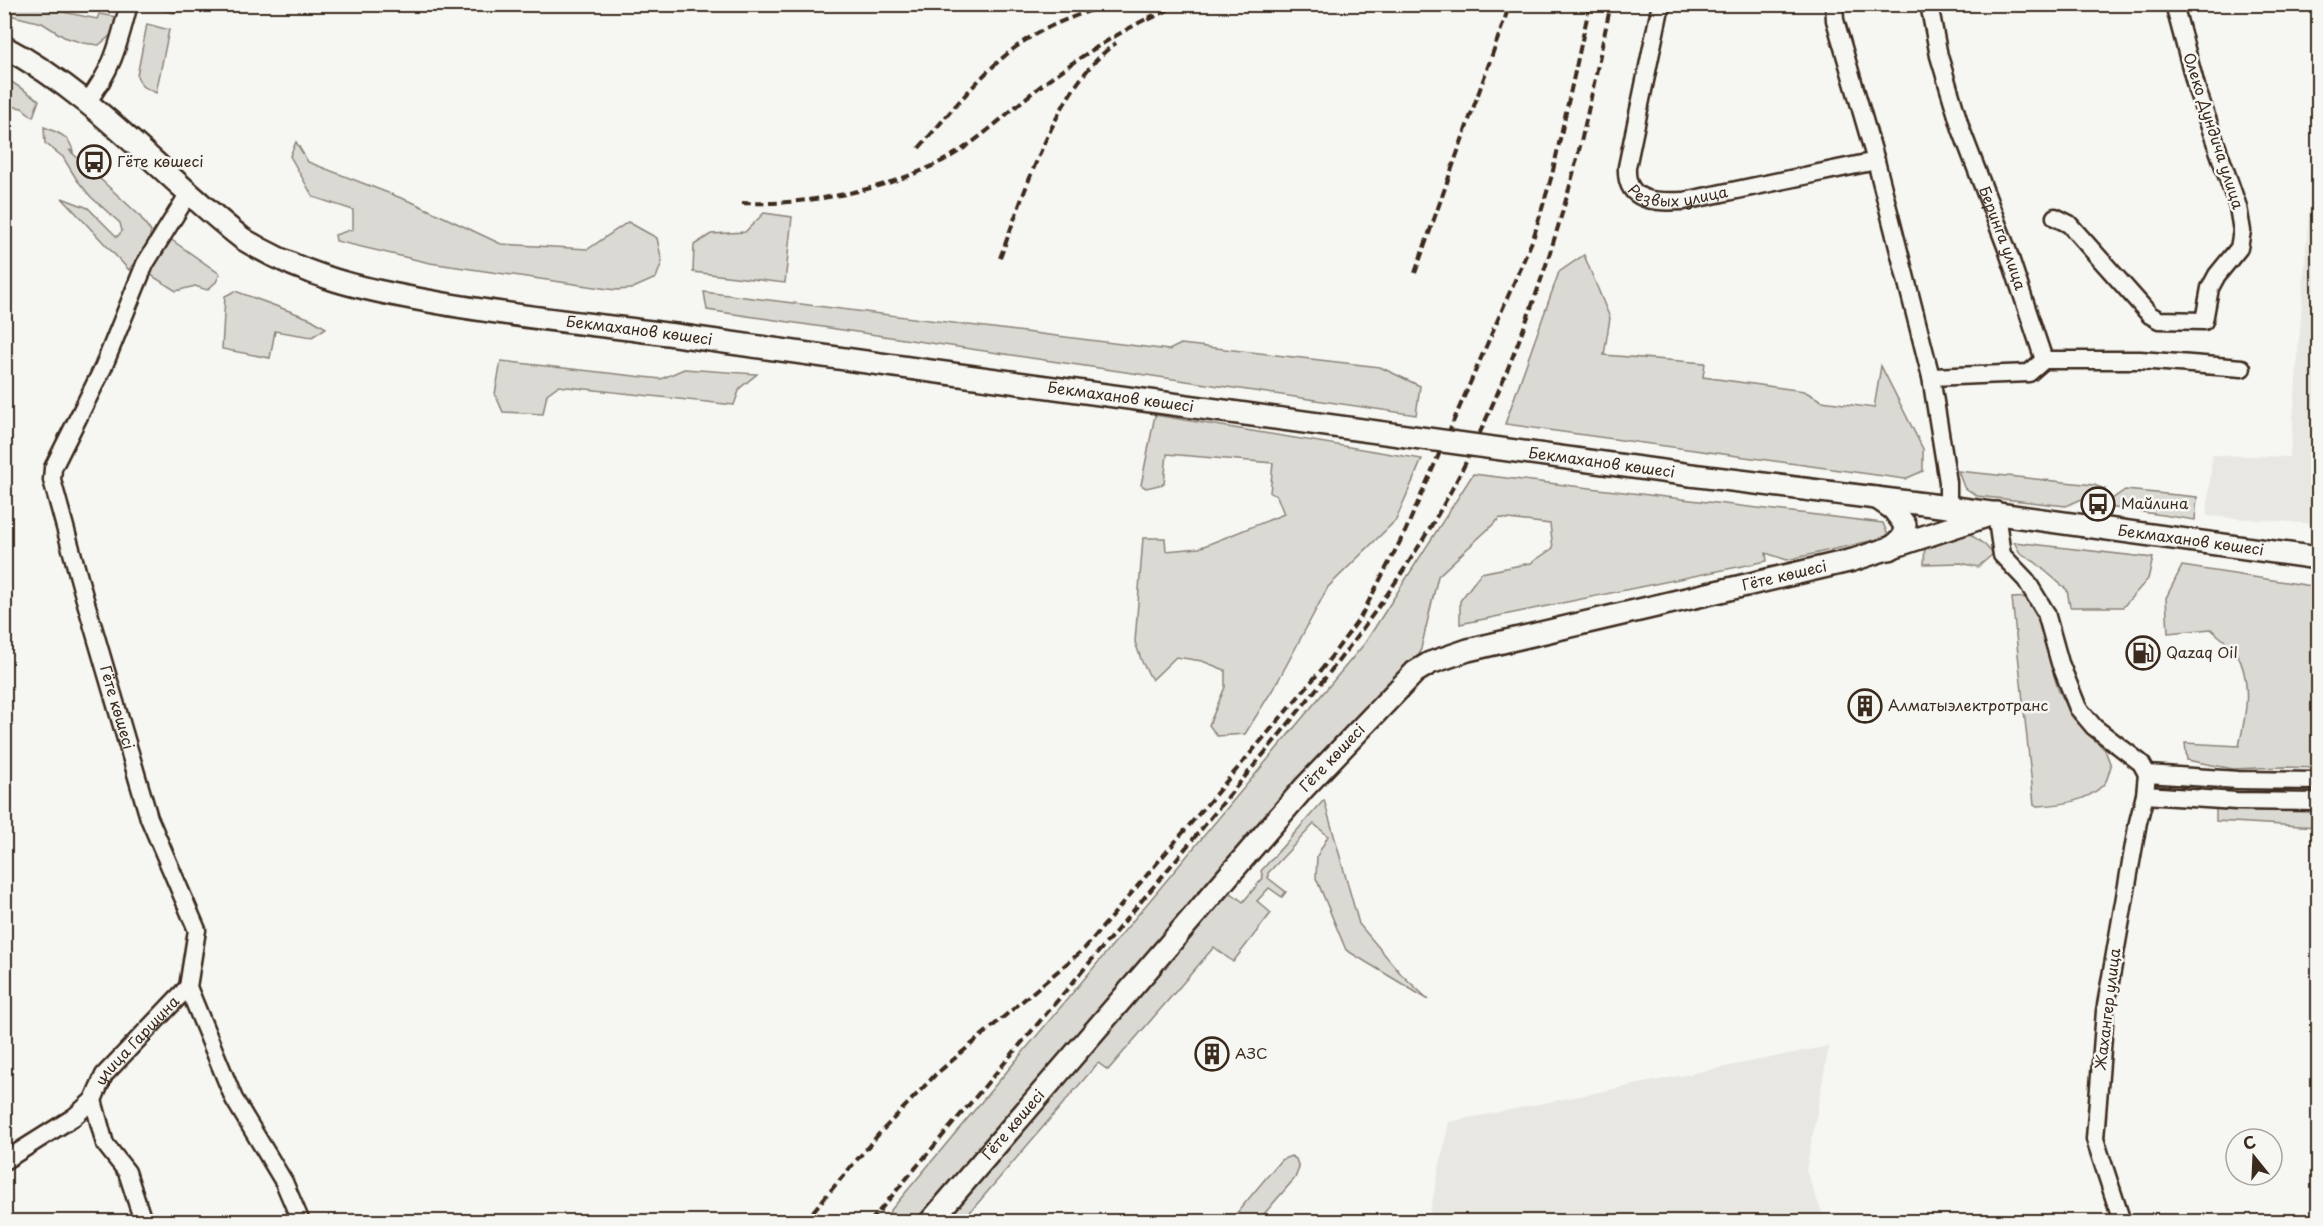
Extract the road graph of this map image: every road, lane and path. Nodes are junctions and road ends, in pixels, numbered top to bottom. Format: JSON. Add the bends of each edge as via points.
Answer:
{"nodes":[{"id":1,"x":129,"y":4,"type":"edge"},
{"id":2,"x":1661,"y":4,"type":"edge"},
{"id":3,"x":1834,"y":4,"type":"edge"},
{"id":4,"x":1929,"y":4,"type":"edge"},
{"id":5,"x":2174,"y":4,"type":"edge"},
{"id":6,"x":4,"y":46,"type":"edge"},
{"id":7,"x":87,"y":102,"type":"junction"},
{"id":8,"x":1876,"y":161,"type":"junction"},
{"id":9,"x":189,"y":193,"type":"junction"},
{"id":10,"x":2055,"y":217,"type":"dead end"},
{"id":11,"x":2044,"y":360,"type":"junction"},
{"id":12,"x":2242,"y":368,"type":"dead end"},
{"id":13,"x":1931,"y":377,"type":"junction"},
{"id":14,"x":1877,"y":498,"type":"junction"},
{"id":15,"x":1948,"y":507,"type":"junction"},
{"id":16,"x":1996,"y":513,"type":"junction"},
{"id":17,"x":1890,"y":549,"type":"junction"},
{"id":18,"x":2317,"y":557,"type":"edge"},
{"id":19,"x":2147,"y":774,"type":"junction"},
{"id":20,"x":2319,"y":781,"type":"edge"},
{"id":21,"x":2145,"y":795,"type":"junction"},
{"id":22,"x":2319,"y":802,"type":"edge"},
{"id":23,"x":188,"y":987,"type":"junction"},
{"id":24,"x":93,"y":1100,"type":"junction"},
{"id":25,"x":4,"y":1161,"type":"edge"},
{"id":26,"x":145,"y":1221,"type":"edge"},
{"id":27,"x":302,"y":1221,"type":"edge"},
{"id":28,"x":930,"y":1221,"type":"edge"},
{"id":29,"x":2122,"y":1221,"type":"edge"}],
"edges":[{"from":1,"to":7,"type":"street","via":[[112,64]]},
{"from":2,"to":8,"type":"street","name":"Резвых улица","via":[[1627,167],[1626,177],[1636,194],[1652,202],[1684,201]]},
{"from":3,"to":8,"type":"street","via":[[1835,20]]},
{"from":4,"to":11,"type":"street","name":"Беринга улица","via":[[1939,57],[1961,129]]},
{"from":5,"to":10,"type":"street","name":"Олеко Дундича улица","via":[[2238,207],[2242,231],[2239,248],[2210,288],[2204,321],[2159,320],[2150,315],[2069,224]]},
{"from":6,"to":7,"type":"main road","name":"Бекмаханов көшесі","via":[[32,61]]},
{"from":7,"to":9,"type":"main road","name":"Бекмаханов көшесі"},
{"from":8,"to":13,"type":"street"},
{"from":9,"to":14,"type":"main road","name":"Бекмаханов көшесі","bridge":true,"via":[[243,239],[272,257],[363,290],[481,311]]},
{"from":9,"to":23,"type":"street","name":"Гёте көшесі","via":[[145,264],[103,368],[53,468],[52,480],[149,818],[197,930]]},
{"from":11,"to":12,"type":"street","via":[[2140,360]]},
{"from":11,"to":13,"type":"street","via":[[2029,373]]},
{"from":13,"to":15,"type":"street","via":[[1948,482]]},
{"from":14,"to":15,"type":"main road","name":"Бекмаханов көшесі"},
{"from":14,"to":17,"type":"main road","via":[[1893,509],[1905,525],[1903,538]]},
{"from":15,"to":16,"type":"main road","name":"Бекмаханов көшесі"},
{"from":16,"to":17,"type":"main road","name":"Гёте көшесі"},
{"from":16,"to":18,"type":"main road","name":"Бекмаханов көшесі"},
{"from":16,"to":19,"type":"street","via":[[2002,555],[2026,580],[2046,613],[2078,708],[2094,727],[2141,763]]},
{"from":17,"to":28,"type":"main road","name":"Гёте көшесі","via":[[1468,650],[1415,672],[1304,788]]},
{"from":19,"to":20,"type":"street"},
{"from":19,"to":21,"type":"street","name":"Жахангер улица"},
{"from":21,"to":22,"type":"street"},
{"from":21,"to":29,"type":"street","name":"Жахангер улица","via":[[2105,1011],[2095,1139]]},
{"from":23,"to":24,"type":"street","name":"улица Гаршина","via":[[104,1075]]},
{"from":23,"to":27,"type":"street","via":[[234,1100],[284,1182]]},
{"from":24,"to":25,"type":"street","name":"улица Гаршина","via":[[74,1117]]},
{"from":24,"to":26,"type":"street","name":"улица Гаршина","via":[[105,1144],[127,1172]]}]}
